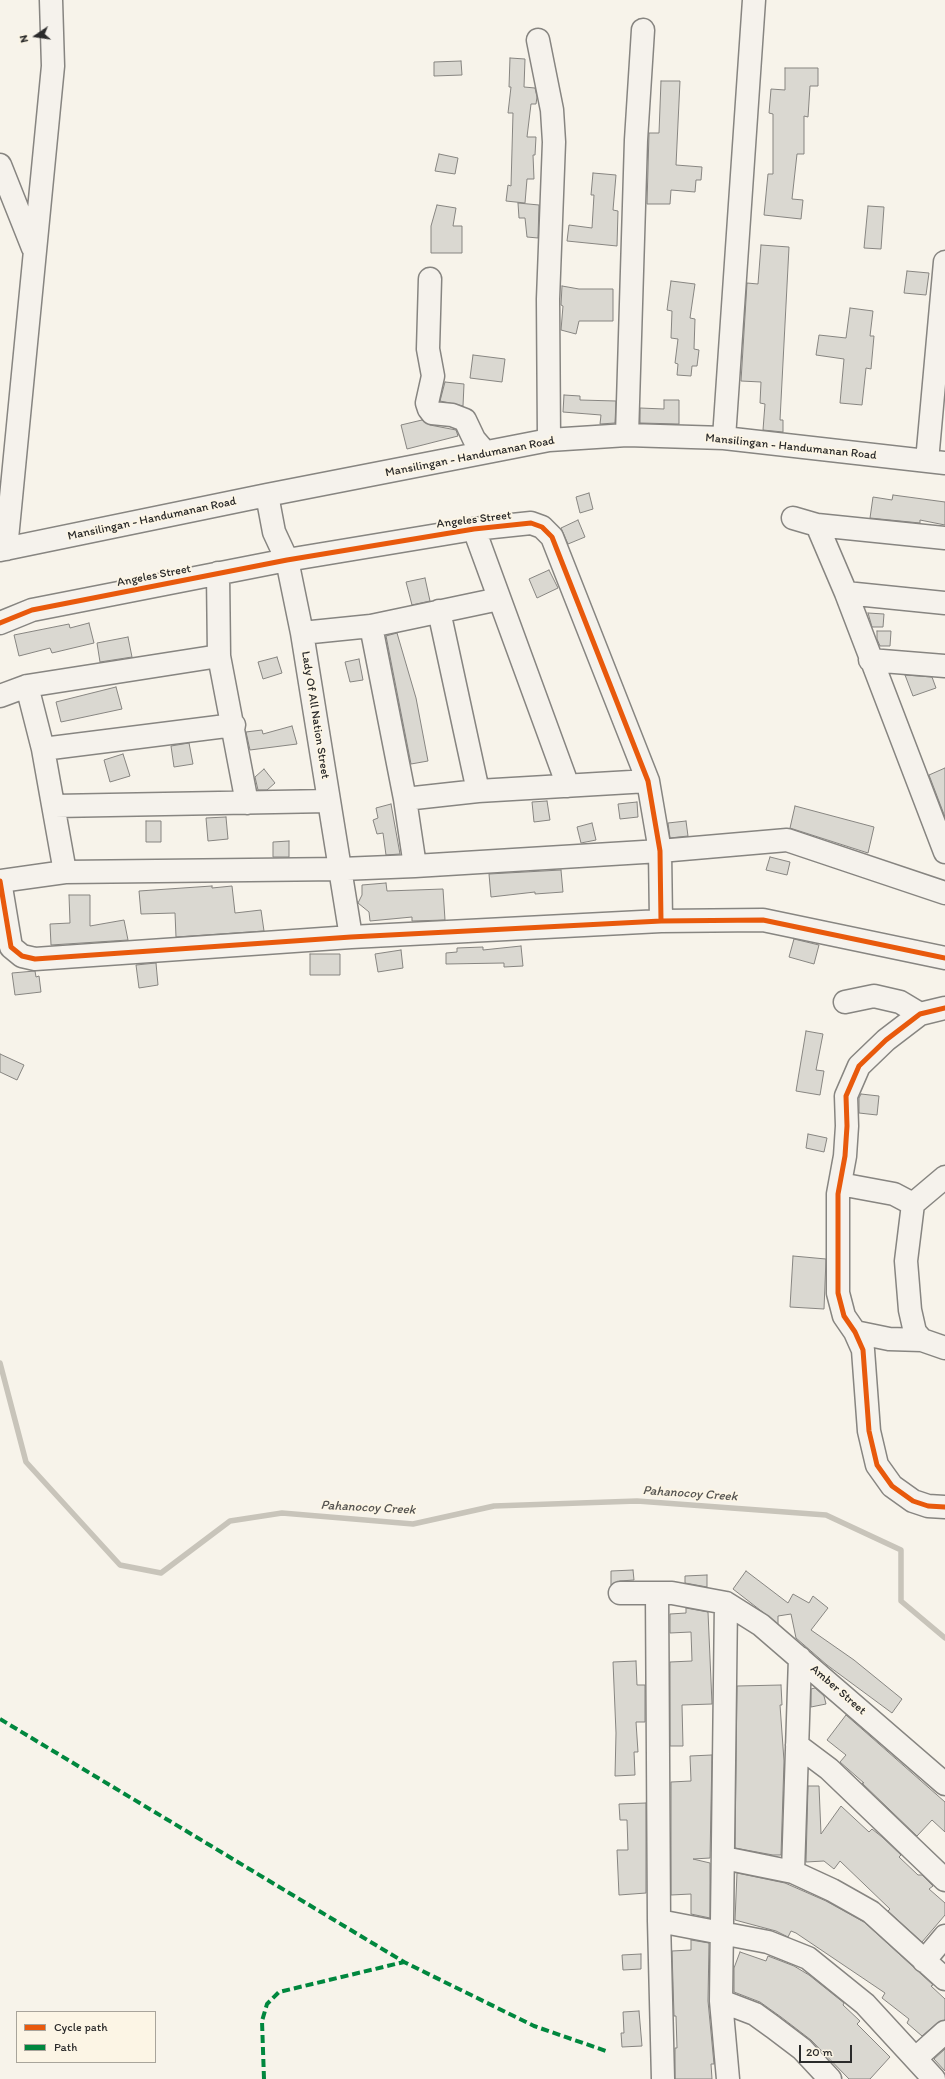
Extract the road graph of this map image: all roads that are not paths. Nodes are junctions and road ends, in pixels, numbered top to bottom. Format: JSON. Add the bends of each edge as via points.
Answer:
{"nodes":[{"id":1,"x":51,"y":0,"type":"edge"},
{"id":2,"x":754,"y":0,"type":"edge"},
{"id":3,"x":643,"y":30,"type":"dead end"},
{"id":4,"x":538,"y":40,"type":"dead end"},
{"id":5,"x":0,"y":165,"type":"edge"},
{"id":6,"x":35,"y":250,"type":"junction"},
{"id":7,"x":945,"y":262,"type":"edge"},
{"id":8,"x":430,"y":279,"type":"dead end"},
{"id":9,"x":627,"y":435,"type":"junction"},
{"id":10,"x":724,"y":438,"type":"junction"},
{"id":11,"x":549,"y":440,"type":"junction"},
{"id":12,"x":485,"y":452,"type":"junction"},
{"id":13,"x":936,"y":462,"type":"edge"},
{"id":14,"x":267,"y":495,"type":"junction"},
{"id":15,"x":793,"y":518,"type":"dead end"},
{"id":16,"x":817,"y":525,"type":"junction"},
{"id":17,"x":474,"y":529,"type":"junction"},
{"id":18,"x":945,"y":538,"type":"edge"},
{"id":19,"x":3,"y":549,"type":"edge"},
{"id":20,"x":287,"y":560,"type":"junction"},
{"id":21,"x":218,"y":573,"type":"junction"},
{"id":22,"x":846,"y":593,"type":"junction"},
{"id":23,"x":499,"y":599,"type":"junction"},
{"id":24,"x":945,"y":602,"type":"edge"},
{"id":25,"x":439,"y":611,"type":"junction"},
{"id":26,"x":0,"y":623,"type":"edge"},
{"id":27,"x":371,"y":626,"type":"junction"},
{"id":28,"x":302,"y":633,"type":"junction"},
{"id":29,"x":219,"y":656,"type":"junction"},
{"id":30,"x":870,"y":660,"type":"junction"},
{"id":31,"x":945,"y":666,"type":"edge"},
{"id":32,"x":27,"y":686,"type":"junction"},
{"id":33,"x":0,"y":696,"type":"edge"},
{"id":34,"x":234,"y":725,"type":"junction"},
{"id":35,"x":43,"y":749,"type":"junction"},
{"id":36,"x":648,"y":781,"type":"junction"},
{"id":37,"x":568,"y":786,"type":"junction"},
{"id":38,"x":478,"y":791,"type":"junction"},
{"id":39,"x":405,"y":800,"type":"junction"},
{"id":40,"x":329,"y":801,"type":"junction"},
{"id":41,"x":247,"y":803,"type":"junction"},
{"id":42,"x":55,"y":806,"type":"junction"},
{"id":43,"x":660,"y":851,"type":"junction"},
{"id":44,"x":945,"y":852,"type":"edge"},
{"id":45,"x":415,"y":866,"type":"junction"},
{"id":46,"x":341,"y":869,"type":"junction"},
{"id":47,"x":66,"y":872,"type":"junction"},
{"id":48,"x":0,"y":881,"type":"edge"},
{"id":49,"x":945,"y":893,"type":"edge"},
{"id":50,"x":661,"y":921,"type":"junction"},
{"id":51,"x":351,"y":937,"type":"junction"},
{"id":52,"x":945,"y":958,"type":"edge"},
{"id":53,"x":845,"y":1002,"type":"dead end"},
{"id":54,"x":945,"y":1008,"type":"edge"},
{"id":55,"x":920,"y":1014,"type":"junction"},
{"id":56,"x":945,"y":1177,"type":"edge"},
{"id":57,"x":840,"y":1184,"type":"junction"},
{"id":58,"x":913,"y":1204,"type":"junction"},
{"id":59,"x":855,"y":1332,"type":"junction"},
{"id":60,"x":922,"y":1340,"type":"junction"},
{"id":61,"x":945,"y":1348,"type":"edge"},
{"id":62,"x":945,"y":1507,"type":"edge"},
{"id":63,"x":620,"y":1593,"type":"dead end"},
{"id":64,"x":657,"y":1593,"type":"junction"},
{"id":65,"x":726,"y":1603,"type":"junction"},
{"id":66,"x":800,"y":1658,"type":"junction"},
{"id":67,"x":797,"y":1745,"type":"junction"},
{"id":68,"x":945,"y":1784,"type":"edge"},
{"id":69,"x":724,"y":1858,"type":"junction"},
{"id":70,"x":793,"y":1872,"type":"junction"},
{"id":71,"x":945,"y":1880,"type":"edge"},
{"id":72,"x":659,"y":1921,"type":"junction"},
{"id":73,"x":722,"y":1934,"type":"junction"},
{"id":74,"x":945,"y":1936,"type":"edge"},
{"id":75,"x":924,"y":1961,"type":"junction"},
{"id":76,"x":945,"y":1979,"type":"edge"},
{"id":77,"x":721,"y":2002,"type":"junction"},
{"id":78,"x":945,"y":2032,"type":"edge"},
{"id":79,"x":916,"y":2058,"type":"junction"},
{"id":80,"x":663,"y":2079,"type":"edge"},
{"id":81,"x":728,"y":2079,"type":"edge"},
{"id":82,"x":830,"y":2079,"type":"edge"},
{"id":83,"x":934,"y":2079,"type":"edge"}],
"edges":[{"from":1,"to":6,"type":"street","via":[[53,66]]},
{"from":2,"to":10,"type":"street"},
{"from":3,"to":9,"type":"street","via":[[636,140]]},
{"from":4,"to":11,"type":"street","via":[[552,110],[554,142],[548,299]]},
{"from":5,"to":6,"type":"street"},
{"from":6,"to":19,"type":"street"},
{"from":7,"to":13,"type":"street"},
{"from":8,"to":12,"type":"street","via":[[428,349],[433,376],[427,402],[429,409],[465,420],[474,439]]},
{"from":9,"to":10,"type":"street","name":"Mansilingan - Handumanan Road"},
{"from":9,"to":11,"type":"street","name":"Mansilingan - Handumanan Road"},
{"from":10,"to":13,"type":"street","name":"Mansilingan - Handumanan Road"},
{"from":11,"to":12,"type":"street","name":"Mansilingan - Handumanan Road"},
{"from":12,"to":14,"type":"street","name":"Mansilingan - Handumanan Road"},
{"from":14,"to":19,"type":"street","name":"Mansilingan - Handumanan Road"},
{"from":14,"to":20,"type":"street","name":"Lady Of All Nation Street","via":[[274,532]]},
{"from":15,"to":16,"type":"street"},
{"from":16,"to":18,"type":"street"},
{"from":16,"to":22,"type":"street"},
{"from":17,"to":20,"type":"street","name":"Angeles Street"},
{"from":17,"to":23,"type":"street"},
{"from":17,"to":36,"type":"street","name":"Angeles Street","via":[[531,523],[542,527],[552,537]]},
{"from":20,"to":21,"type":"street","name":"Angeles Street"},
{"from":20,"to":28,"type":"street","name":"Lady Of All Nation Street"},
{"from":21,"to":26,"type":"street","name":"Angeles Street","via":[[32,610]]},
{"from":21,"to":29,"type":"street"},
{"from":22,"to":24,"type":"street"},
{"from":22,"to":30,"type":"street"},
{"from":23,"to":25,"type":"street"},
{"from":23,"to":37,"type":"street"},
{"from":25,"to":27,"type":"street"},
{"from":25,"to":38,"type":"street"},
{"from":27,"to":28,"type":"street"},
{"from":27,"to":39,"type":"street"},
{"from":28,"to":40,"type":"street","name":"Lady Of All Nation Street"},
{"from":29,"to":32,"type":"street"},
{"from":29,"to":34,"type":"street"},
{"from":30,"to":31,"type":"street"},
{"from":30,"to":44,"type":"street"},
{"from":32,"to":33,"type":"street"},
{"from":32,"to":35,"type":"street"},
{"from":34,"to":35,"type":"street"},
{"from":34,"to":41,"type":"street"},
{"from":35,"to":42,"type":"street"},
{"from":36,"to":37,"type":"street"},
{"from":36,"to":43,"type":"street","name":"Angeles Street"},
{"from":37,"to":38,"type":"street"},
{"from":38,"to":39,"type":"street"},
{"from":39,"to":45,"type":"street"},
{"from":40,"to":41,"type":"street"},
{"from":40,"to":46,"type":"street","name":"Lady Of All Nation Street"},
{"from":41,"to":42,"type":"street"},
{"from":42,"to":47,"type":"street"},
{"from":43,"to":45,"type":"street"},
{"from":43,"to":49,"type":"street","via":[[787,840]]},
{"from":43,"to":50,"type":"street","name":"Angeles Street"},
{"from":45,"to":46,"type":"street"},
{"from":46,"to":47,"type":"street"},
{"from":46,"to":51,"type":"street","name":"Lady Of All Nation Street"},
{"from":47,"to":48,"type":"street"},
{"from":48,"to":51,"type":"street","via":[[11,947],[22,956],[35,959]]},
{"from":50,"to":51,"type":"street"},
{"from":50,"to":52,"type":"street","via":[[763,920]]},
{"from":53,"to":55,"type":"street","via":[[874,996],[900,1002]]},
{"from":54,"to":55,"type":"street"},
{"from":55,"to":57,"type":"street","via":[[886,1040],[859,1066],[846,1096],[845,1156]]},
{"from":56,"to":58,"type":"street"},
{"from":57,"to":58,"type":"street","via":[[894,1194]]},
{"from":57,"to":59,"type":"street","via":[[838,1293],[844,1316]]},
{"from":58,"to":60,"type":"street","via":[[906,1260],[910,1310],[915,1332]]},
{"from":59,"to":60,"type":"street","via":[[889,1339]]},
{"from":59,"to":62,"type":"street","via":[[863,1350],[870,1432],[877,1464],[892,1486],[913,1501],[928,1506]]},
{"from":60,"to":61,"type":"street"},
{"from":63,"to":64,"type":"street"},
{"from":64,"to":65,"type":"street","via":[[672,1593]]},
{"from":64,"to":72,"type":"street"},
{"from":65,"to":66,"type":"street","name":"Amber Street","via":[[761,1625]]},
{"from":65,"to":69,"type":"street"},
{"from":66,"to":67,"type":"street"},
{"from":66,"to":68,"type":"street","name":"Amber Street"},
{"from":67,"to":70,"type":"street"},
{"from":67,"to":71,"type":"street","via":[[829,1769]]},
{"from":69,"to":70,"type":"street"},
{"from":69,"to":73,"type":"street"},
{"from":70,"to":75,"type":"street","via":[[871,1912]]},
{"from":72,"to":73,"type":"street"},
{"from":72,"to":80,"type":"street"},
{"from":73,"to":77,"type":"street"},
{"from":73,"to":79,"type":"street","via":[[768,1942],[808,1958],[865,2004]]},
{"from":74,"to":75,"type":"street"},
{"from":75,"to":76,"type":"street"},
{"from":77,"to":81,"type":"street"},
{"from":77,"to":82,"type":"street","via":[[756,2014],[802,2049]]},
{"from":78,"to":79,"type":"street"},
{"from":79,"to":83,"type":"street"}]}
